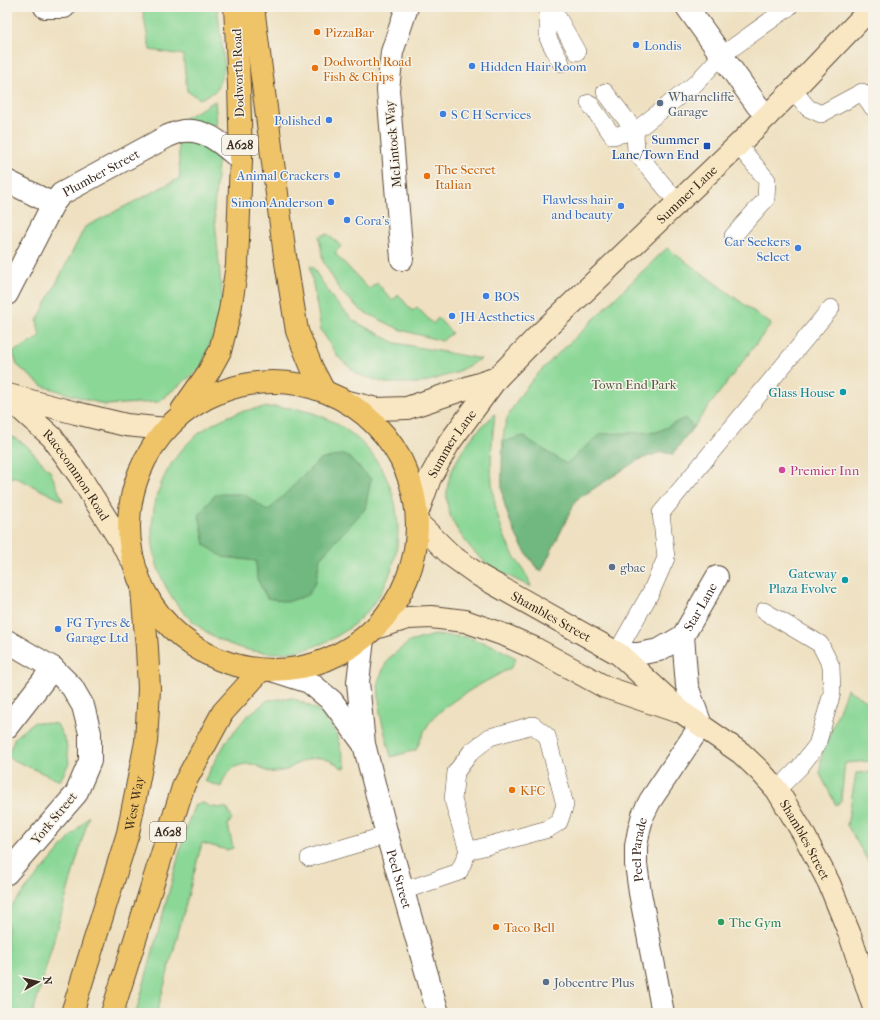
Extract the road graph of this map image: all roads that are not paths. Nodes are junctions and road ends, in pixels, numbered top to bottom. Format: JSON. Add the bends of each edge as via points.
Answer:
{"nodes":[{"id":1,"x":45,"y":7,"type":"edge"},
{"id":2,"x":64,"y":7,"type":"edge"},
{"id":3,"x":235,"y":7,"type":"edge"},
{"id":4,"x":253,"y":7,"type":"edge"},
{"id":5,"x":407,"y":7,"type":"edge"},
{"id":6,"x":548,"y":7,"type":"edge"},
{"id":7,"x":552,"y":7,"type":"edge"},
{"id":8,"x":687,"y":7,"type":"edge"},
{"id":9,"x":789,"y":7,"type":"edge"},
{"id":10,"x":872,"y":7,"type":"edge"},
{"id":11,"x":577,"y":52,"type":"dead end"},
{"id":12,"x":721,"y":56,"type":"junction"},
{"id":13,"x":561,"y":63,"type":"dead end"},
{"id":14,"x":793,"y":90,"type":"junction"},
{"id":15,"x":605,"y":92,"type":"dead end"},
{"id":16,"x":589,"y":103,"type":"dead end"},
{"id":17,"x":873,"y":108,"type":"edge"},
{"id":18,"x":767,"y":116,"type":"junction"},
{"id":19,"x":634,"y":131,"type":"junction"},
{"id":20,"x":738,"y":145,"type":"junction"},
{"id":21,"x":241,"y":160,"type":"junction"},
{"id":22,"x":7,"y":181,"type":"edge"},
{"id":23,"x":678,"y":203,"type":"junction"},
{"id":24,"x":53,"y":204,"type":"junction"},
{"id":25,"x":733,"y":236,"type":"dead end"},
{"id":26,"x":402,"y":259,"type":"dead end"},
{"id":27,"x":7,"y":294,"type":"edge"},
{"id":28,"x":831,"y":308,"type":"dead end"},
{"id":29,"x":497,"y":378,"type":"junction"},
{"id":30,"x":324,"y":391,"type":"junction"},
{"id":31,"x":7,"y":396,"type":"edge"},
{"id":32,"x":348,"y":402,"type":"junction"},
{"id":33,"x":171,"y":424,"type":"junction"},
{"id":34,"x":417,"y":518,"type":"junction"},
{"id":35,"x":134,"y":563,"type":"junction"},
{"id":36,"x":717,"y":577,"type":"dead end"},
{"id":37,"x":141,"y":585,"type":"junction"},
{"id":38,"x":764,"y":611,"type":"dead end"},
{"id":39,"x":369,"y":634,"type":"junction"},
{"id":40,"x":683,"y":636,"type":"junction"},
{"id":41,"x":7,"y":641,"type":"edge"},
{"id":42,"x":618,"y":653,"type":"junction"},
{"id":43,"x":53,"y":668,"type":"junction"},
{"id":44,"x":268,"y":671,"type":"junction"},
{"id":45,"x":683,"y":713,"type":"junction"},
{"id":46,"x":701,"y":725,"type":"junction"},
{"id":47,"x":7,"y":727,"type":"edge"},
{"id":48,"x":364,"y":744,"type":"junction"},
{"id":49,"x":777,"y":790,"type":"junction"},
{"id":50,"x":387,"y":834,"type":"junction"},
{"id":51,"x":468,"y":852,"type":"junction"},
{"id":52,"x":309,"y":858,"type":"dead end"},
{"id":53,"x":7,"y":873,"type":"edge"},
{"id":54,"x":403,"y":891,"type":"junction"},
{"id":55,"x":873,"y":1006,"type":"edge"},
{"id":56,"x":72,"y":1013,"type":"edge"},
{"id":57,"x":112,"y":1013,"type":"edge"},
{"id":58,"x":438,"y":1013,"type":"edge"},
{"id":59,"x":663,"y":1013,"type":"edge"}],
"edges":[{"from":1,"to":2,"type":"street"},
{"from":3,"to":21,"type":"highway","name":"Dodworth Road","number":"A628"},
{"from":4,"to":30,"type":"highway","name":"Dodworth Road","number":"A628","via":[[297,331]]},
{"from":5,"to":26,"type":"street","name":"McLintock Way","via":[[392,52],[388,90]]},
{"from":6,"to":13,"type":"lane","via":[[548,38]]},
{"from":7,"to":11,"type":"lane"},
{"from":8,"to":12,"type":"street"},
{"from":9,"to":12,"type":"lane"},
{"from":10,"to":14,"type":"street","name":"Summer Lane"},
{"from":12,"to":18,"type":"street"},
{"from":12,"to":19,"type":"lane","via":[[696,83]]},
{"from":14,"to":17,"type":"lane","via":[[808,108],[821,114],[862,92]]},
{"from":14,"to":18,"type":"street","name":"Summer Lane"},
{"from":15,"to":19,"type":"lane"},
{"from":16,"to":19,"type":"lane","via":[[613,136]]},
{"from":18,"to":20,"type":"street","name":"Summer Lane"},
{"from":19,"to":23,"type":"lane","via":[[636,152]]},
{"from":20,"to":23,"type":"street","name":"Summer Lane"},
{"from":20,"to":25,"type":"lane","via":[[767,180],[766,199]]},
{"from":21,"to":24,"type":"street","name":"Plumber Street","via":[[211,136],[197,131],[183,131],[168,136],[62,194]]},
{"from":21,"to":33,"type":"highway","name":"Dodworth Road","number":"A628","via":[[236,265],[230,311],[220,351],[208,373]]},
{"from":22,"to":24,"type":"street"},
{"from":23,"to":29,"type":"street","name":"Summer Lane"},
{"from":24,"to":27,"type":"street","name":"Plumber Street"},
{"from":28,"to":42,"type":"lane","via":[[661,513],[666,558]]},
{"from":29,"to":32,"type":"street","name":"Summer Lane","via":[[407,408],[376,409]]},
{"from":29,"to":34,"type":"street","name":"Summer Lane","via":[[449,443],[430,478]]},
{"from":30,"to":32,"type":"highway"},
{"from":30,"to":33,"type":"highway","via":[[292,383],[260,382],[229,389],[200,402]]},
{"from":31,"to":33,"type":"street","name":"Racecommon Road","via":[[126,425]]},
{"from":31,"to":35,"type":"street","name":"Racecommon Road","via":[[52,437]]},
{"from":32,"to":34,"type":"highway","via":[[375,424],[396,451],[410,482]]},
{"from":33,"to":35,"type":"highway","via":[[150,451],[134,487],[129,526]]},
{"from":34,"to":39,"type":"highway","via":[[414,557],[400,596]]},
{"from":34,"to":42,"type":"street","name":"Shambles Street","via":[[452,556],[480,576]]},
{"from":35,"to":37,"type":"highway"},
{"from":36,"to":40,"type":"street","name":"Star Lane"},
{"from":37,"to":44,"type":"highway","via":[[162,618],[190,644],[223,662]]},
{"from":37,"to":56,"type":"highway","name":"West Way","via":[[149,689],[146,742],[128,833]]},
{"from":38,"to":49,"type":"lane","via":[[820,644],[831,666],[832,693],[817,745]]},
{"from":39,"to":44,"type":"highway","via":[[345,652],[311,666]]},
{"from":39,"to":45,"type":"street","name":"Shambles Street","via":[[408,618],[431,617],[465,621],[520,642],[605,687]]},
{"from":39,"to":48,"type":"street","name":"Peel Street","via":[[358,682]]},
{"from":40,"to":42,"type":"street","name":"Star Lane","via":[[659,650],[638,654]]},
{"from":40,"to":46,"type":"street","name":"Star Lane","via":[[687,686]]},
{"from":41,"to":43,"type":"street","name":"York Street"},
{"from":42,"to":45,"type":"street","name":"Shambles Street"},
{"from":43,"to":47,"type":"street"},
{"from":43,"to":53,"type":"street","name":"York Street","via":[[72,688],[83,706],[90,732],[90,761],[76,794]]},
{"from":44,"to":48,"type":"street","name":"Peel Street","via":[[309,682],[332,701]]},
{"from":44,"to":57,"type":"highway","number":"A628","via":[[222,712],[184,784]]},
{"from":45,"to":46,"type":"street","name":"Shambles Street"},
{"from":46,"to":49,"type":"street","name":"Shambles Street","via":[[741,753]]},
{"from":46,"to":59,"type":"street","name":"Peel Parade","via":[[650,801],[636,846],[640,892]]},
{"from":48,"to":50,"type":"street","name":"Peel Street"},
{"from":49,"to":55,"type":"street","name":"Shambles Street","via":[[829,883],[850,935]]},
{"from":50,"to":52,"type":"lane"},
{"from":50,"to":54,"type":"street","name":"Peel Street"},
{"from":51,"to":51,"type":"lane","via":[[454,800],[456,772],[470,752],[490,737],[533,725],[547,736],[565,805],[559,822],[548,829]]},
{"from":51,"to":54,"type":"lane","via":[[459,872]]},
{"from":54,"to":58,"type":"street","name":"Peel Street"}]}
